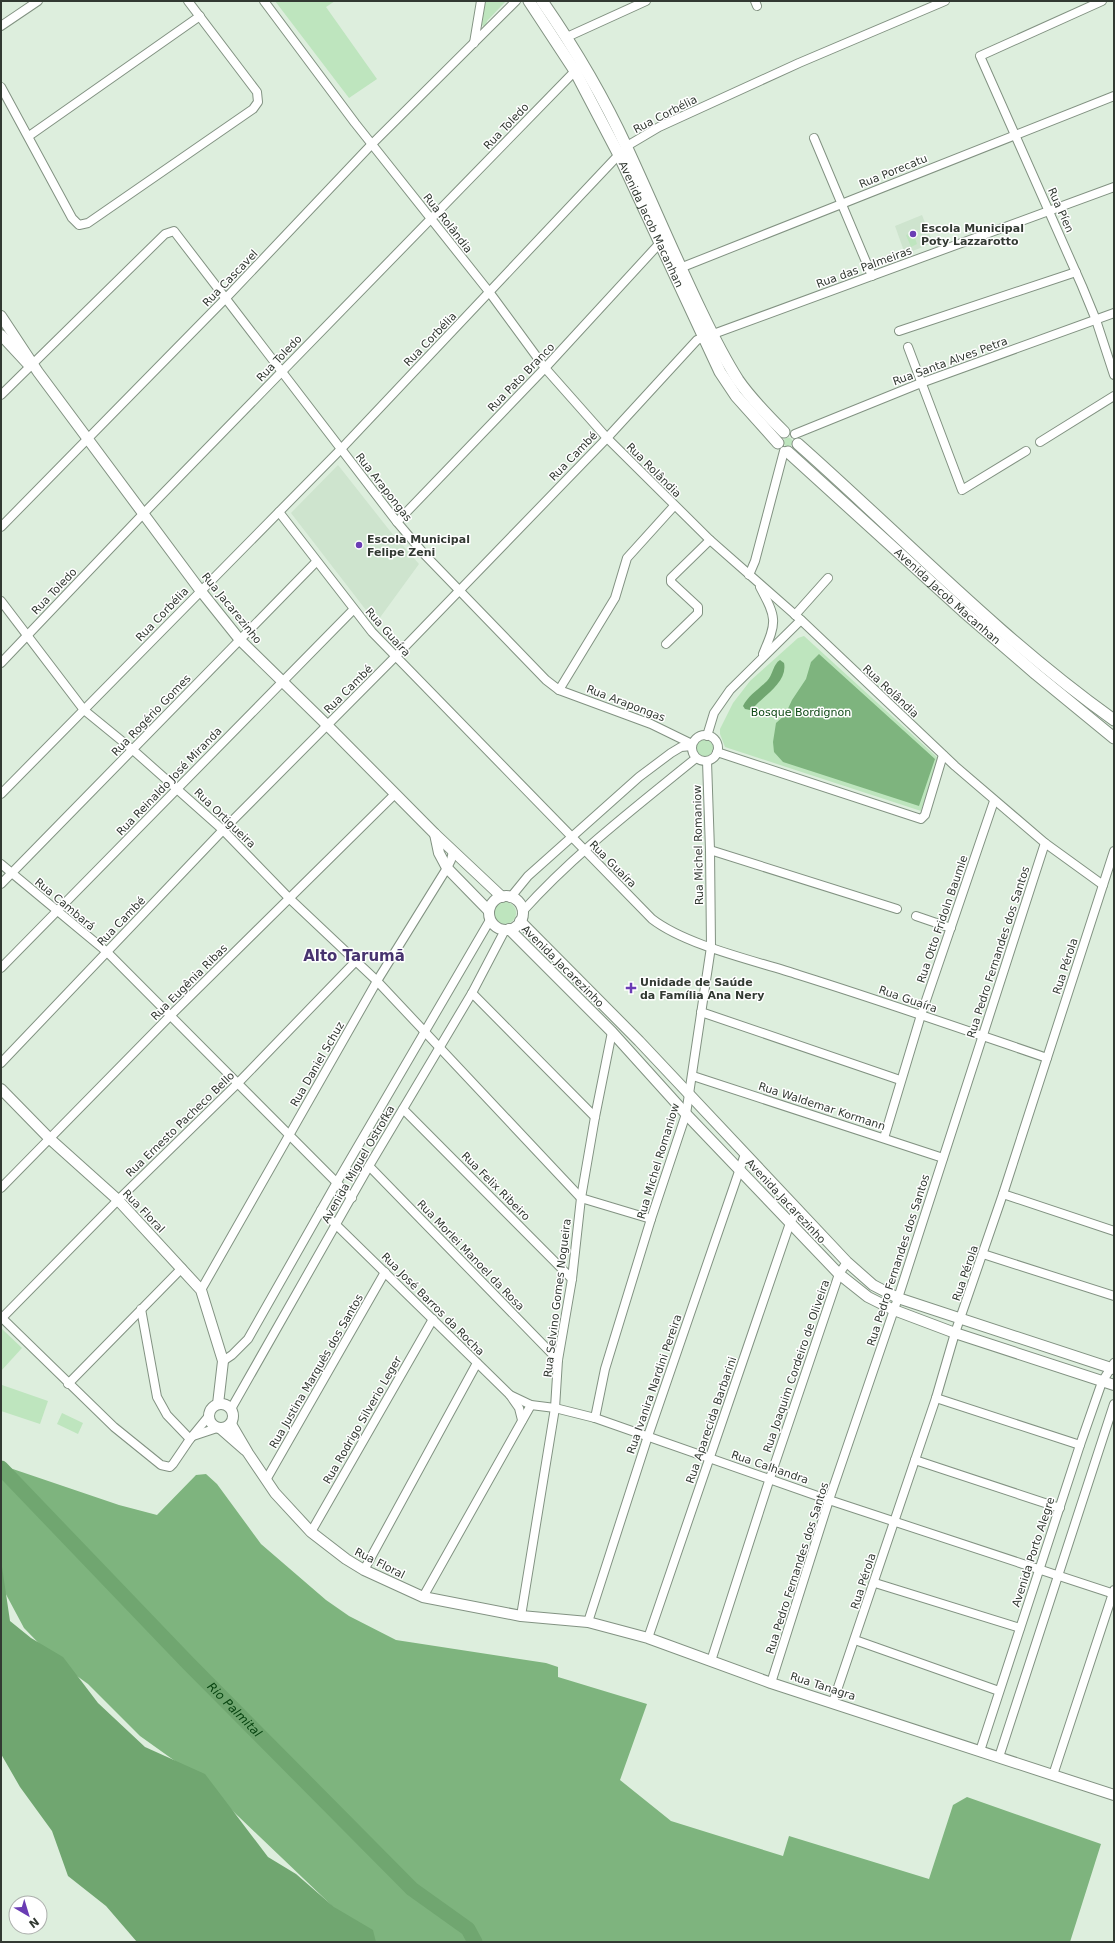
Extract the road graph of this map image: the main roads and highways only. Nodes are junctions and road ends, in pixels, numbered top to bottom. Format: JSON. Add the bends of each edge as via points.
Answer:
{"nodes":[{"id":1,"x":530,"y":1,"type":"edge"},
{"id":2,"x":542,"y":1,"type":"edge"},
{"id":3,"x":708,"y":336,"type":"junction"},
{"id":4,"x":792,"y":437,"type":"junction"},
{"id":5,"x":783,"y":449,"type":"junction"},
{"id":6,"x":1114,"y":720,"type":"edge"},
{"id":7,"x":1113,"y":733,"type":"edge"}],
"edges":[{"from":1,"to":3,"type":"main road","name":"Avenida Jacob Macanhan","via":[[575,71],[619,156],[659,244]]},
{"from":2,"to":3,"type":"main road","name":"Avenida Jacob Macanhan","via":[[587,70],[627,146]]},
{"from":3,"to":4,"type":"main road","name":"Avenida Jacob Macanhan","via":[[754,401]]},
{"from":3,"to":5,"type":"main road","name":"Avenida Jacob Macanhan","via":[[720,372],[736,396]]},
{"from":4,"to":5,"type":"main road","via":[[795,450]]},
{"from":4,"to":5,"type":"main road","via":[[779,437]]},
{"from":4,"to":6,"type":"main road","name":"Avenida Jacob Macanhan","via":[[986,618]]},
{"from":5,"to":7,"type":"main road","name":"Avenida Jacob Macanhan","via":[[1036,674]]}]}
